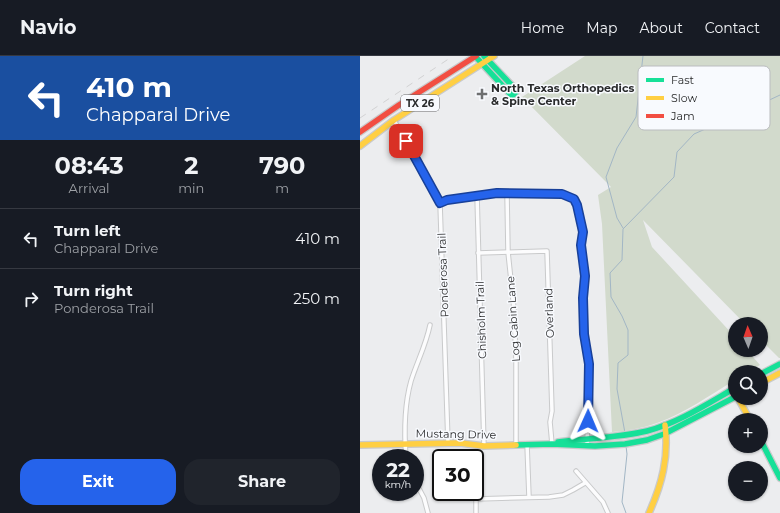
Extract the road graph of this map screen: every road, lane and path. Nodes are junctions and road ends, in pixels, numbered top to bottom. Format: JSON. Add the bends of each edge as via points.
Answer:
{"nodes":[{"id":1,"x":475,"y":56,"type":"edge"},
{"id":2,"x":494,"y":56,"type":"edge"},
{"id":3,"x":486,"y":58,"type":"edge"},
{"id":4,"x":482,"y":64,"type":"junction"},
{"id":5,"x":394,"y":120,"type":"junction"},
{"id":6,"x":360,"y":132,"type":"edge"},
{"id":7,"x":360,"y":146,"type":"edge"},
{"id":8,"x":506,"y":194,"type":"junction"},
{"id":9,"x":477,"y":195,"type":"junction"},
{"id":10,"x":440,"y":203,"type":"junction"},
{"id":11,"x":508,"y":252,"type":"junction"},
{"id":12,"x":478,"y":253,"type":"junction"},
{"id":13,"x":430,"y":325,"type":"dead end"},
{"id":14,"x":780,"y":364,"type":"edge"},
{"id":15,"x":768,"y":370,"type":"edge"},
{"id":16,"x":780,"y":373,"type":"edge"},
{"id":17,"x":768,"y":379,"type":"edge"},
{"id":18,"x":728,"y":394,"type":"edge"},
{"id":19,"x":728,"y":401,"type":"edge"},
{"id":20,"x":666,"y":425,"type":"junction"},
{"id":21,"x":667,"y":433,"type":"junction"},
{"id":22,"x":587,"y":442,"type":"junction"},
{"id":23,"x":448,"y":443,"type":"junction"},
{"id":24,"x":405,"y":444,"type":"junction"},
{"id":25,"x":528,"y":444,"type":"junction"},
{"id":26,"x":552,"y":444,"type":"junction"},
{"id":27,"x":360,"y":445,"type":"edge"},
{"id":28,"x":516,"y":445,"type":"junction"},
{"id":29,"x":484,"y":446,"type":"junction"},
{"id":30,"x":405,"y":449,"type":"edge"},
{"id":31,"x":767,"y":453,"type":"edge"},
{"id":32,"x":576,"y":471,"type":"dead end"},
{"id":33,"x":780,"y":478,"type":"edge"},
{"id":34,"x":585,"y":483,"type":"junction"},
{"id":35,"x":529,"y":497,"type":"junction"},
{"id":36,"x":424,"y":498,"type":"edge"},
{"id":37,"x":484,"y":499,"type":"edge"},
{"id":38,"x":476,"y":501,"type":"edge"},
{"id":39,"x":428,"y":513,"type":"edge"},
{"id":40,"x":476,"y":513,"type":"edge"},
{"id":41,"x":608,"y":513,"type":"edge"},
{"id":42,"x":649,"y":513,"type":"edge"}],
"edges":[{"from":1,"to":4,"type":"main road"},
{"from":1,"to":6,"type":"main road","number":"TX 26"},
{"from":2,"to":3,"type":"main road","number":"TX 26"},
{"from":3,"to":4,"type":"main road","number":"TX 26"},
{"from":3,"to":4,"type":"main road","via":[[514,94]]},
{"from":4,"to":5,"type":"main road","number":"TX 26"},
{"from":5,"to":7,"type":"main road","number":"TX 26"},
{"from":5,"to":10,"type":"street","name":"Ponderosa Trail"},
{"from":8,"to":9,"type":"street"},
{"from":8,"to":11,"type":"street","name":"Log Cabin Lane"},
{"from":8,"to":22,"type":"street","via":[[562,194],[574,199],[577,205],[583,232],[581,245],[585,276],[584,334],[589,364]]},
{"from":9,"to":10,"type":"street"},
{"from":9,"to":12,"type":"street","name":"Chisholm Trail"},
{"from":10,"to":23,"type":"street","name":"Ponderosa Trail"},
{"from":11,"to":12,"type":"street","name":"Overland"},
{"from":11,"to":26,"type":"street","name":"Overland","via":[[547,250]]},
{"from":11,"to":28,"type":"street","name":"Log Cabin Lane","via":[[514,309]]},
{"from":12,"to":29,"type":"street","name":"Chisholm Trail"},
{"from":13,"to":24,"type":"street","via":[[411,381],[405,408]]},
{"from":14,"to":15,"type":"main road"},
{"from":16,"to":17,"type":"main road"},
{"from":18,"to":20,"type":"main road","name":"Mustang Drive"},
{"from":19,"to":21,"type":"main road","name":"Mustang Drive"},
{"from":20,"to":21,"type":"main road"},
{"from":20,"to":22,"type":"main road","name":"Mustang Drive"},
{"from":21,"to":22,"type":"main road","name":"Mustang Drive","via":[[625,444]]},
{"from":21,"to":42,"type":"main road","via":[[666,467]]},
{"from":22,"to":26,"type":"main road","name":"Mustang Drive"},
{"from":23,"to":24,"type":"main road","name":"Mustang Drive"},
{"from":23,"to":29,"type":"main road","name":"Mustang Drive"},
{"from":24,"to":27,"type":"main road","name":"Mustang Drive"},
{"from":24,"to":30,"type":"street"},
{"from":25,"to":26,"type":"main road","name":"Mustang Drive"},
{"from":25,"to":28,"type":"main road","name":"Mustang Drive"},
{"from":25,"to":35,"type":"street"},
{"from":28,"to":29,"type":"main road","name":"Mustang Drive"},
{"from":31,"to":33,"type":"main road"},
{"from":32,"to":34,"type":"street"},
{"from":34,"to":35,"type":"street","via":[[563,495]]},
{"from":34,"to":41,"type":"street","via":[[603,502]]},
{"from":35,"to":37,"type":"street"},
{"from":36,"to":39,"type":"street"},
{"from":38,"to":40,"type":"street"}]}
